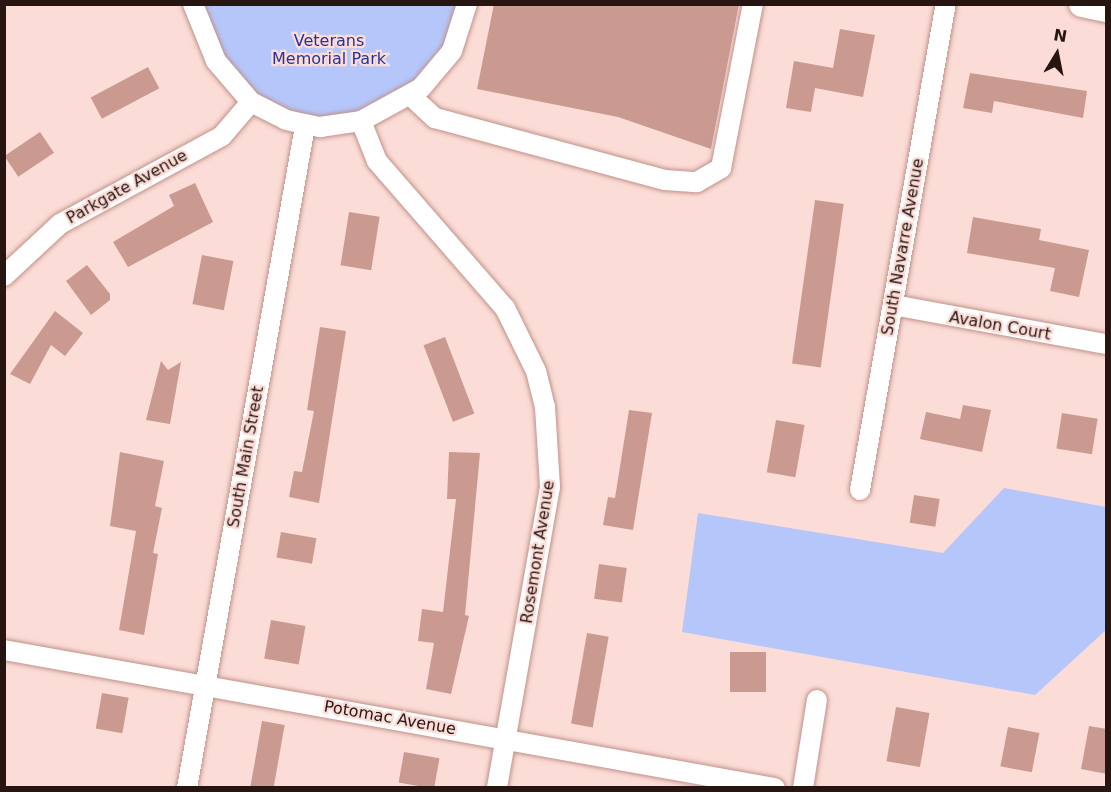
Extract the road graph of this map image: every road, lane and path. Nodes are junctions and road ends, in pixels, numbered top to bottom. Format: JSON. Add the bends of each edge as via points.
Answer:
{"nodes":[{"id":1,"x":193,"y":4,"type":"edge"},
{"id":2,"x":467,"y":4,"type":"edge"},
{"id":3,"x":753,"y":4,"type":"edge"},
{"id":4,"x":946,"y":4,"type":"edge"},
{"id":5,"x":1082,"y":4,"type":"edge"},
{"id":6,"x":1107,"y":9,"type":"edge"},
{"id":7,"x":410,"y":95,"type":"junction"},
{"id":8,"x":251,"y":102,"type":"junction"},
{"id":9,"x":361,"y":121,"type":"junction"},
{"id":10,"x":305,"y":126,"type":"junction"},
{"id":11,"x":4,"y":276,"type":"edge"},
{"id":12,"x":893,"y":305,"type":"junction"},
{"id":13,"x":1107,"y":344,"type":"edge"},
{"id":14,"x":861,"y":490,"type":"dead end"},
{"id":15,"x":4,"y":650,"type":"edge"},
{"id":16,"x":205,"y":685,"type":"junction"},
{"id":17,"x":817,"y":700,"type":"dead end"},
{"id":18,"x":506,"y":739,"type":"junction"},
{"id":19,"x":187,"y":788,"type":"edge"},
{"id":20,"x":497,"y":788,"type":"edge"},
{"id":21,"x":775,"y":788,"type":"edge"},
{"id":22,"x":803,"y":788,"type":"edge"}],
"edges":[{"from":1,"to":8,"type":"street","via":[[216,62]]},
{"from":2,"to":7,"type":"street","via":[[452,51],[436,74]]},
{"from":3,"to":7,"type":"street","via":[[721,168],[697,182],[665,180],[435,118]]},
{"from":4,"to":12,"type":"street","name":"South Navarre Avenue"},
{"from":5,"to":6,"type":"main road"},
{"from":7,"to":9,"type":"street"},
{"from":8,"to":10,"type":"street"},
{"from":8,"to":11,"type":"street","name":"Parkgate Avenue","via":[[222,135],[60,224]]},
{"from":9,"to":10,"type":"street"},
{"from":9,"to":18,"type":"street","name":"Rosemont Avenue","via":[[377,161],[505,308],[536,371],[545,407],[550,487]]},
{"from":10,"to":16,"type":"street","name":"South Main Street"},
{"from":12,"to":13,"type":"street","name":"Avalon Court"},
{"from":12,"to":14,"type":"street","name":"South Navarre Avenue"},
{"from":15,"to":16,"type":"street","name":"Potomac Avenue"},
{"from":16,"to":18,"type":"street","name":"Potomac Avenue"},
{"from":16,"to":19,"type":"street","name":"South Main Street"},
{"from":17,"to":22,"type":"street"},
{"from":18,"to":20,"type":"street","name":"Rosemont Avenue"},
{"from":18,"to":21,"type":"street","name":"Potomac Avenue"}]}
